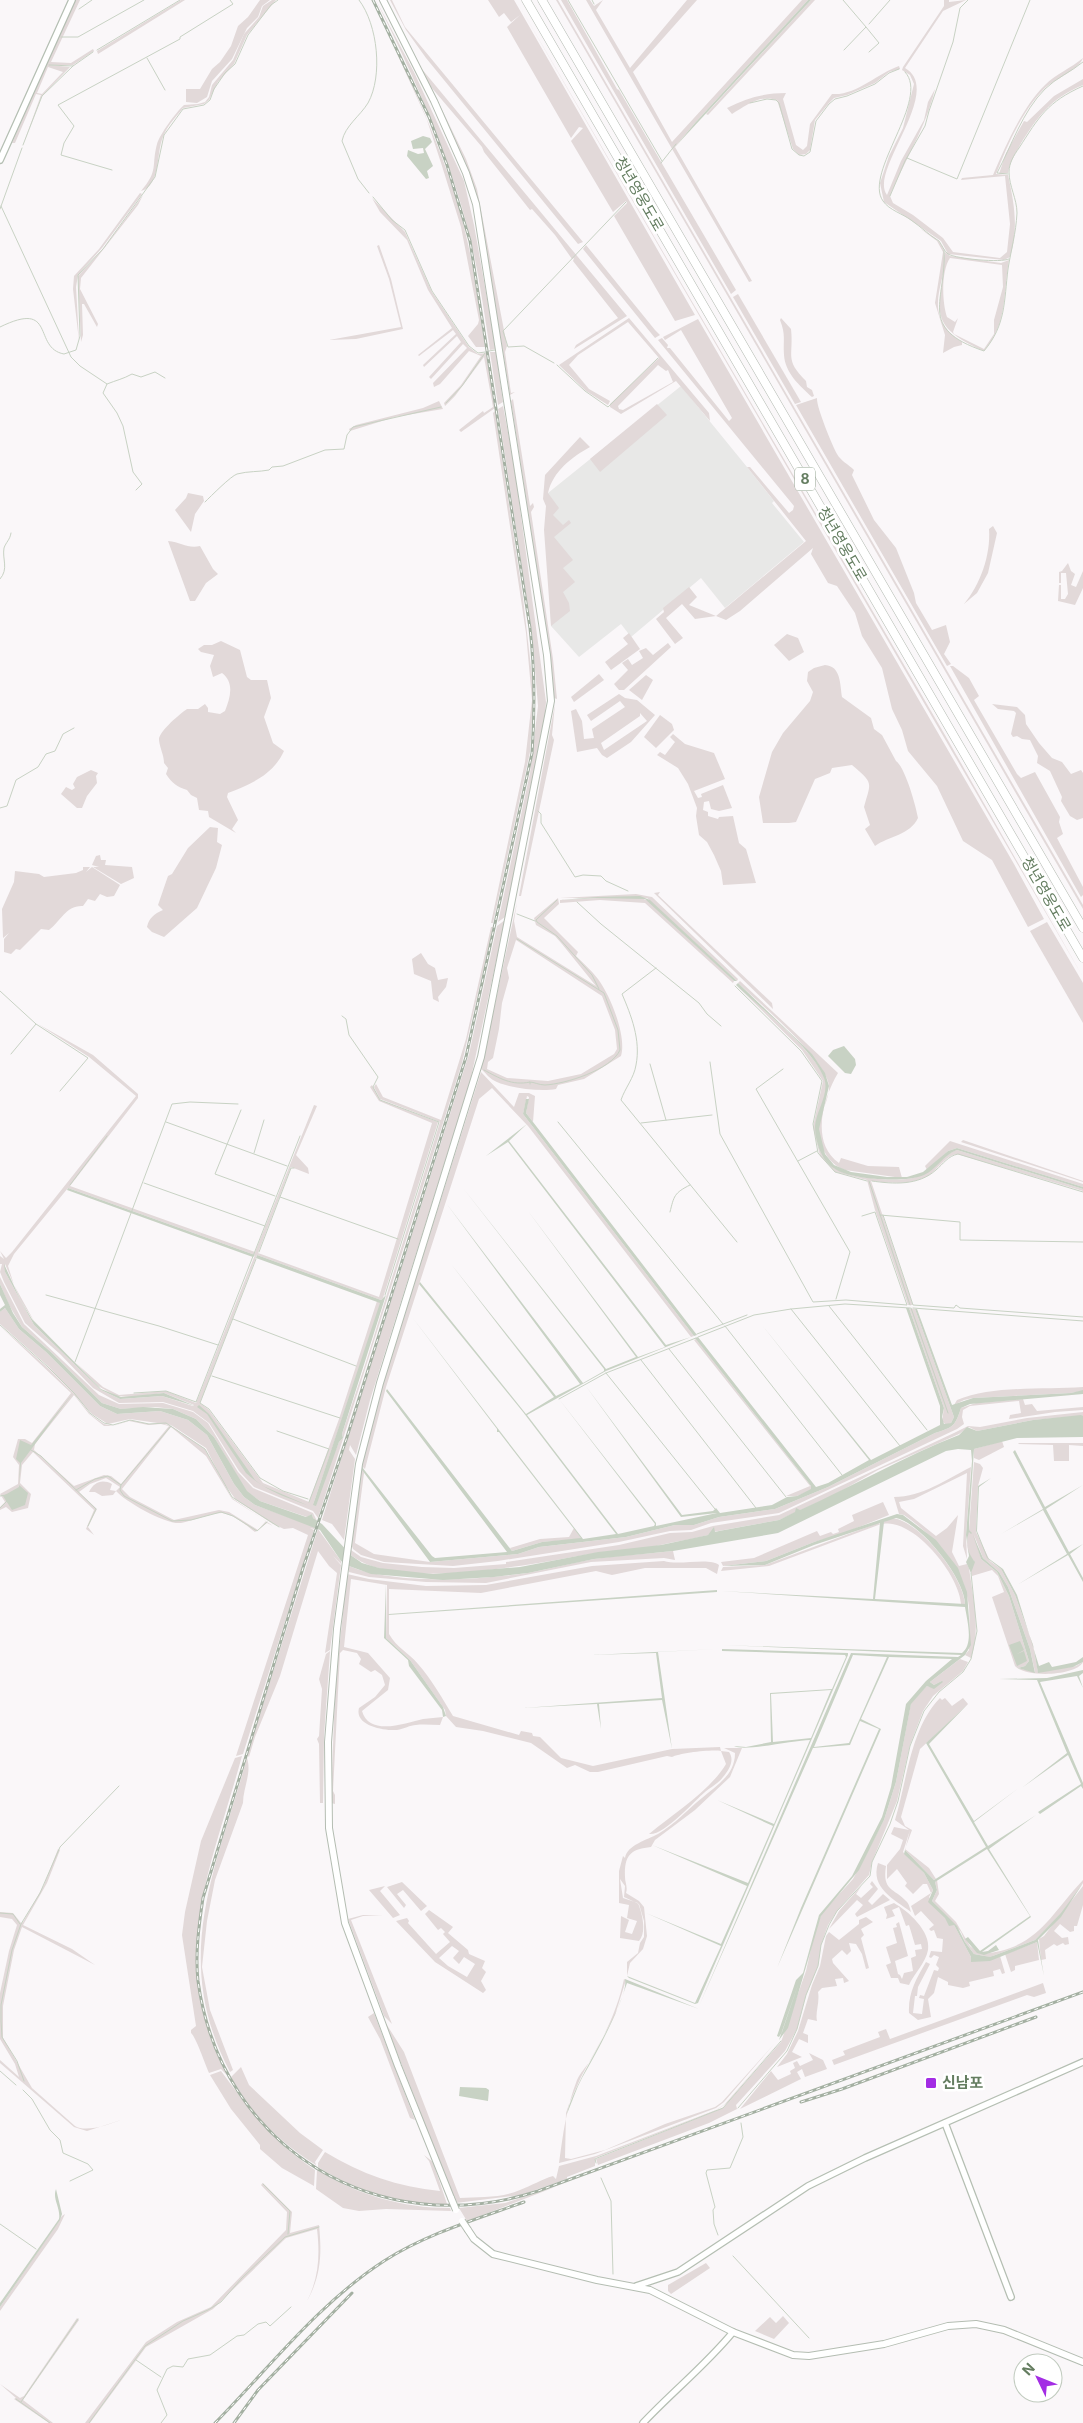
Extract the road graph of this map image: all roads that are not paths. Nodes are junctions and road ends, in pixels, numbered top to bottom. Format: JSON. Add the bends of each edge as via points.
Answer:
{"nodes":[{"id":1,"x":72,"y":0,"type":"edge"},
{"id":2,"x":383,"y":0,"type":"edge"},
{"id":3,"x":526,"y":0,"type":"edge"},
{"id":4,"x":542,"y":0,"type":"edge"},
{"id":5,"x":0,"y":160,"type":"edge"},
{"id":6,"x":1083,"y":928,"type":"edge"},
{"id":7,"x":1083,"y":958,"type":"edge"},
{"id":8,"x":1083,"y":2062,"type":"edge"},
{"id":9,"x":945,"y":2122,"type":"junction"},
{"id":10,"x":636,"y":2286,"type":"junction"},
{"id":11,"x":1011,"y":2297,"type":"dead end"},
{"id":12,"x":733,"y":2332,"type":"junction"},
{"id":13,"x":1083,"y":2362,"type":"edge"},
{"id":14,"x":643,"y":2423,"type":"edge"}],
"edges":[{"from":1,"to":5,"type":"main road"},
{"from":2,"to":10,"type":"main road","bridge":true,"via":[[434,101],[476,204],[552,701],[481,1057],[371,1413],[359,1464],[336,1630],[328,1742],[327,1804],[332,1857],[345,1923],[398,2066],[456,2210],[468,2230],[486,2249],[503,2258]]},
{"from":3,"to":7,"type":"highway","name":"청년영웅도로","number":"8"},
{"from":4,"to":6,"type":"highway","name":"청년영웅도로","number":"8"},
{"from":8,"to":9,"type":"main road"},
{"from":9,"to":10,"type":"main road","via":[[808,2186],[678,2272]]},
{"from":9,"to":11,"type":"main road"},
{"from":10,"to":12,"type":"main road"},
{"from":12,"to":13,"type":"main road","via":[[784,2352],[809,2356],[901,2340],[948,2326],[976,2324],[1004,2330]]},
{"from":12,"to":14,"type":"main road","via":[[717,2352]]}]}
